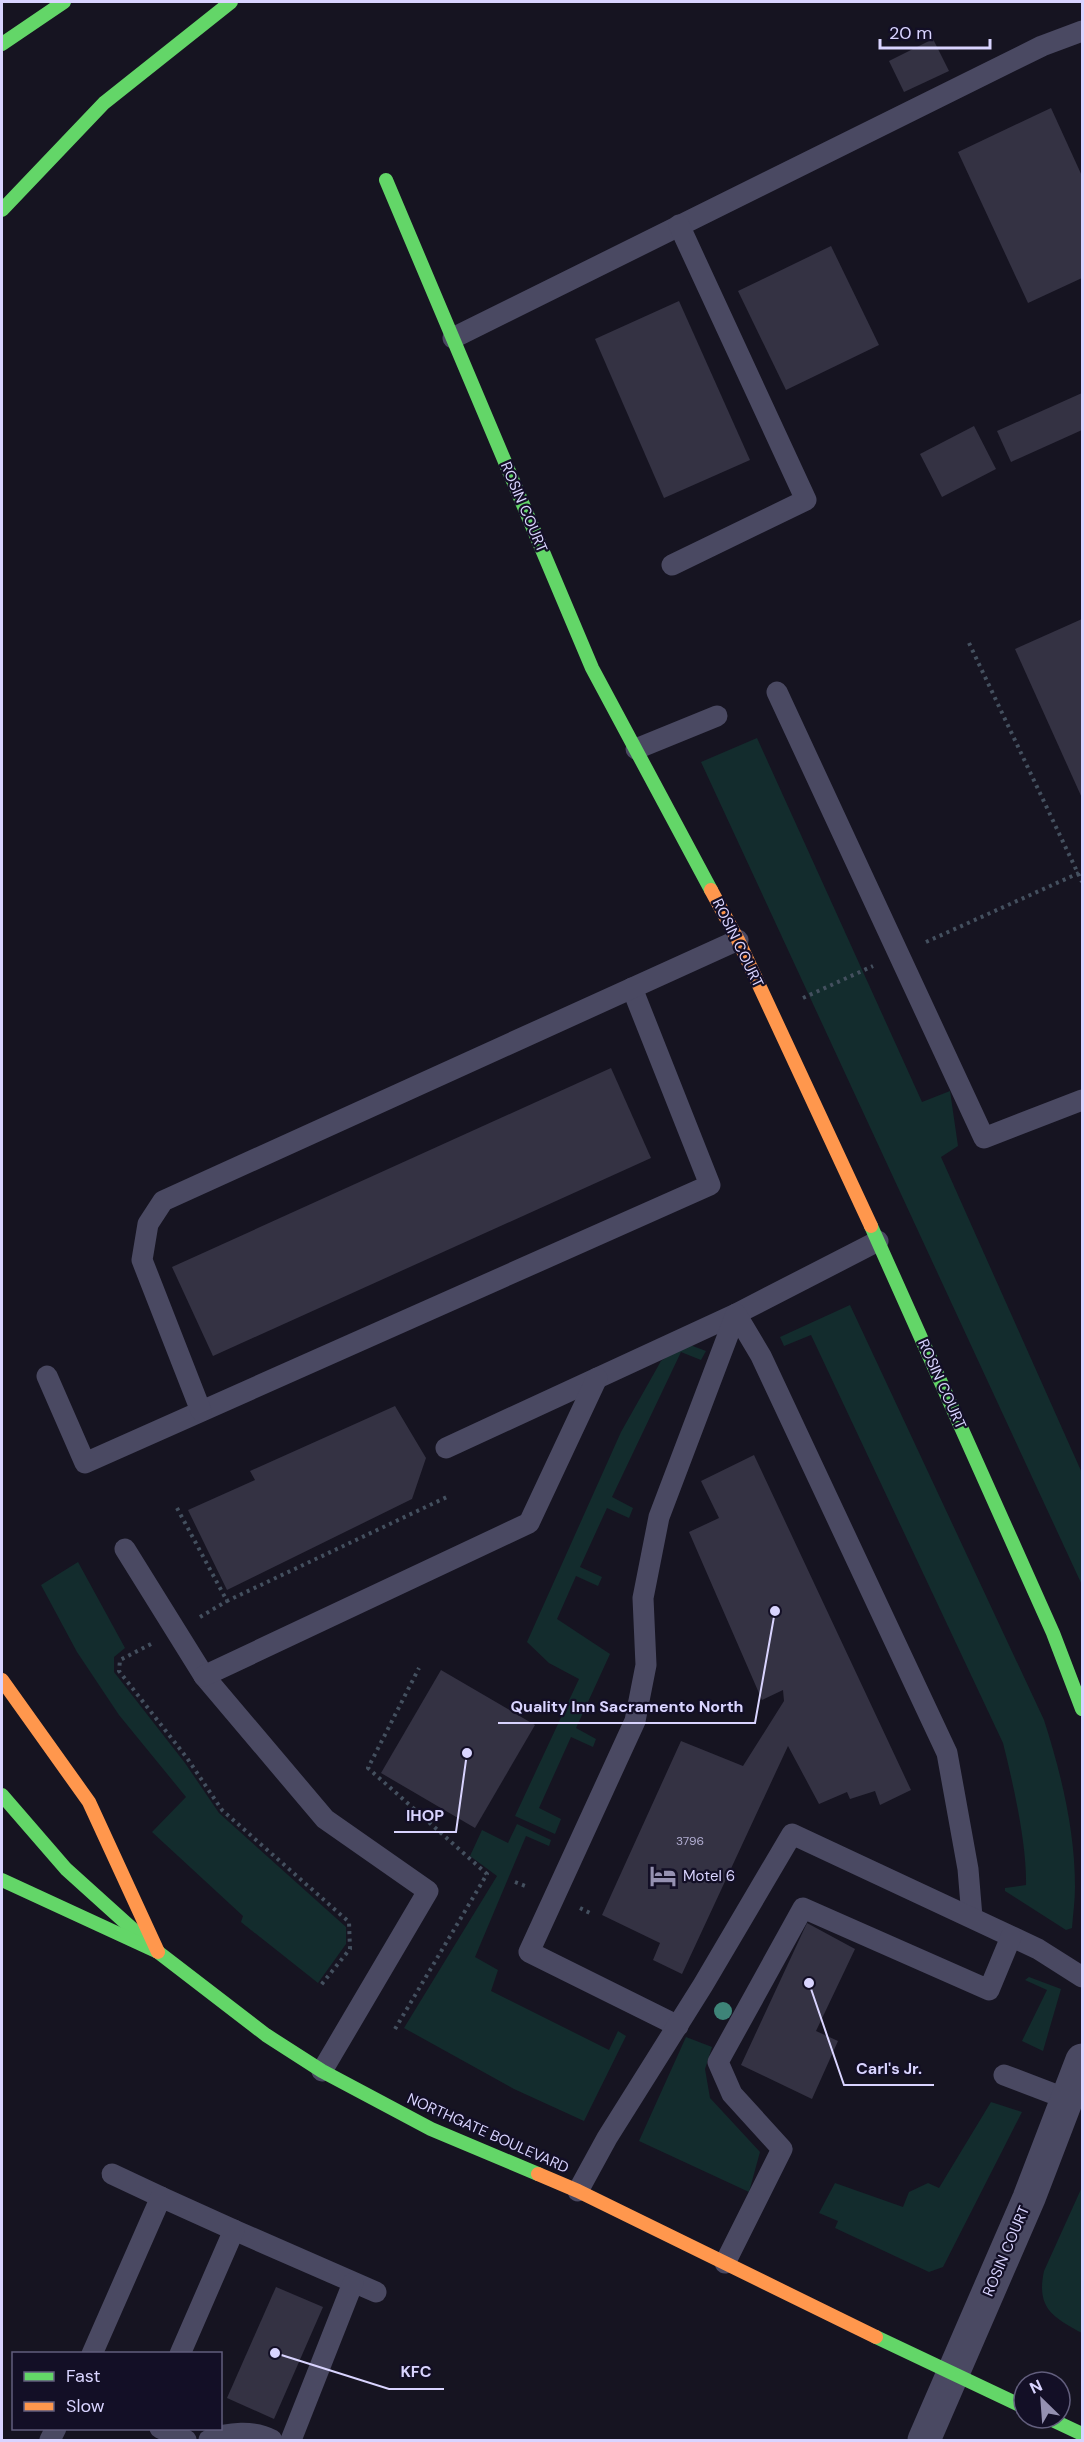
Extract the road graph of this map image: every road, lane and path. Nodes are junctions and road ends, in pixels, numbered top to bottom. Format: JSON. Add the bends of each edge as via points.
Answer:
{"nodes":[{"id":1,"x":64,"y":2,"type":"edge"},
{"id":2,"x":231,"y":2,"type":"edge"},
{"id":3,"x":1083,"y":31,"type":"edge"},
{"id":4,"x":2,"y":44,"type":"edge"},
{"id":5,"x":386,"y":180,"type":"dead end"},
{"id":6,"x":2,"y":210,"type":"edge"},
{"id":7,"x":679,"y":225,"type":"junction"},
{"id":8,"x":453,"y":338,"type":"junction"},
{"id":9,"x":672,"y":565,"type":"dead end"},
{"id":10,"x":969,"y":643,"type":"dead end"},
{"id":11,"x":777,"y":692,"type":"dead end"},
{"id":12,"x":717,"y":716,"type":"dead end"},
{"id":13,"x":636,"y":749,"type":"junction"},
{"id":14,"x":1079,"y":873,"type":"junction"},
{"id":15,"x":1083,"y":882,"type":"edge"},
{"id":16,"x":738,"y":940,"type":"junction"},
{"id":17,"x":898,"y":954,"type":"junction"},
{"id":18,"x":632,"y":988,"type":"junction"},
{"id":19,"x":802,"y":998,"type":"dead end"},
{"id":20,"x":1083,"y":1100,"type":"edge"},
{"id":21,"x":878,"y":1241,"type":"junction"},
{"id":22,"x":736,"y":1314,"type":"junction"},
{"id":23,"x":47,"y":1376,"type":"dead end"},
{"id":24,"x":597,"y":1378,"type":"junction"},
{"id":25,"x":201,"y":1411,"type":"junction"},
{"id":26,"x":446,"y":1448,"type":"dead end"},
{"id":27,"x":448,"y":1496,"type":"dead end"},
{"id":28,"x":177,"y":1508,"type":"dead end"},
{"id":29,"x":125,"y":1549,"type":"dead end"},
{"id":30,"x":227,"y":1602,"type":"junction"},
{"id":31,"x":176,"y":1630,"type":"junction"},
{"id":32,"x":419,"y":1668,"type":"dead end"},
{"id":33,"x":204,"y":1676,"type":"junction"},
{"id":34,"x":2,"y":1680,"type":"edge"},
{"id":35,"x":1083,"y":1709,"type":"edge"},
{"id":36,"x":2,"y":1795,"type":"edge"},
{"id":37,"x":2,"y":1880,"type":"edge"},
{"id":38,"x":972,"y":1917,"type":"junction"},
{"id":39,"x":1011,"y":1936,"type":"junction"},
{"id":40,"x":158,"y":1952,"type":"junction"},
{"id":41,"x":1083,"y":1977,"type":"edge"},
{"id":42,"x":321,"y":1985,"type":"dead end"},
{"id":43,"x":678,"y":2026,"type":"junction"},
{"id":44,"x":395,"y":2029,"type":"dead end"},
{"id":45,"x":1083,"y":2060,"type":"edge"},
{"id":46,"x":322,"y":2071,"type":"junction"},
{"id":47,"x":1004,"y":2075,"type":"dead end"},
{"id":48,"x":1067,"y":2099,"type":"junction"},
{"id":49,"x":112,"y":2174,"type":"dead end"},
{"id":50,"x":578,"y":2191,"type":"junction"},
{"id":51,"x":161,"y":2197,"type":"junction"},
{"id":52,"x":234,"y":2230,"type":"junction"},
{"id":53,"x":724,"y":2263,"type":"junction"},
{"id":54,"x":353,"y":2283,"type":"junction"},
{"id":55,"x":376,"y":2292,"type":"dead end"},
{"id":56,"x":93,"y":2352,"type":"edge"},
{"id":57,"x":181,"y":2352,"type":"edge"},
{"id":58,"x":953,"y":2375,"type":"junction"},
{"id":59,"x":1012,"y":2402,"type":"edge"},
{"id":60,"x":164,"y":2430,"type":"edge"},
{"id":61,"x":186,"y":2440,"type":"edge"},
{"id":62,"x":209,"y":2440,"type":"edge"},
{"id":63,"x":272,"y":2440,"type":"edge"},
{"id":64,"x":291,"y":2440,"type":"edge"},
{"id":65,"x":924,"y":2440,"type":"edge"}],
"edges":[{"from":1,"to":4,"type":"main road"},
{"from":2,"to":6,"type":"main road","via":[[104,103]]},
{"from":3,"to":7,"type":"lane","via":[[1042,46]]},
{"from":5,"to":8,"type":"main road","name":"ROSIN COURT"},
{"from":7,"to":8,"type":"lane"},
{"from":7,"to":9,"type":"lane","via":[[806,500]]},
{"from":8,"to":13,"type":"main road","name":"ROSIN COURT","via":[[592,668]]},
{"from":10,"to":14,"type":"path"},
{"from":11,"to":17,"type":"lane"},
{"from":12,"to":13,"type":"lane"},
{"from":13,"to":16,"type":"main road","name":"ROSIN COURT"},
{"from":14,"to":15,"type":"path"},
{"from":14,"to":17,"type":"path"},
{"from":16,"to":18,"type":"lane"},
{"from":16,"to":21,"type":"main road","name":"ROSIN COURT"},
{"from":17,"to":19,"type":"path"},
{"from":17,"to":20,"type":"lane","via":[[984,1138]]},
{"from":18,"to":25,"type":"lane","via":[[163,1201],[148,1224],[141,1260]]},
{"from":18,"to":25,"type":"lane","via":[[710,1185]]},
{"from":21,"to":22,"type":"lane"},
{"from":21,"to":35,"type":"main road","name":"ROSIN COURT","via":[[1053,1633]]},
{"from":22,"to":24,"type":"lane"},
{"from":22,"to":38,"type":"lane","via":[[761,1356],[947,1753],[968,1869]]},
{"from":22,"to":43,"type":"lane","via":[[659,1517],[643,1598],[646,1665],[635,1721],[529,1952]]},
{"from":23,"to":25,"type":"lane","via":[[85,1463]]},
{"from":24,"to":26,"type":"lane"},
{"from":24,"to":33,"type":"lane","via":[[529,1523]]},
{"from":27,"to":30,"type":"path"},
{"from":28,"to":30,"type":"path"},
{"from":29,"to":31,"type":"lane"},
{"from":30,"to":31,"type":"path"},
{"from":31,"to":33,"type":"lane"},
{"from":31,"to":42,"type":"path","via":[[120,1660],[119,1671],[222,1810],[349,1922],[350,1949]]},
{"from":32,"to":44,"type":"path","via":[[368,1768],[487,1874]]},
{"from":33,"to":46,"type":"lane","via":[[325,1819],[428,1891]]},
{"from":34,"to":40,"type":"main road","via":[[89,1802]]},
{"from":36,"to":40,"type":"main road","name":"NORTHGATE BOULEVARD","via":[[66,1869]]},
{"from":37,"to":40,"type":"main road"},
{"from":38,"to":39,"type":"lane"},
{"from":38,"to":43,"type":"lane","via":[[792,1834]]},
{"from":39,"to":41,"type":"lane"},
{"from":39,"to":53,"type":"lane","via":[[989,1990],[802,1908],[718,2062],[732,2094],[782,2149]]},
{"from":40,"to":46,"type":"main road","name":"NORTHGATE BOULEVARD","via":[[266,2035]]},
{"from":43,"to":50,"type":"lane"},
{"from":45,"to":48,"type":"street","name":"ROSIN COURT"},
{"from":46,"to":50,"type":"main road","name":"NORTHGATE BOULEVARD","via":[[431,2129]]},
{"from":47,"to":48,"type":"lane"},
{"from":48,"to":58,"type":"street","name":"ROSIN COURT"},
{"from":49,"to":51,"type":"lane"},
{"from":50,"to":53,"type":"main road","name":"NORTHGATE BOULEVARD"},
{"from":51,"to":52,"type":"lane"},
{"from":51,"to":56,"type":"lane"},
{"from":52,"to":54,"type":"lane"},
{"from":52,"to":57,"type":"lane"},
{"from":53,"to":58,"type":"main road","name":"NORTHGATE BOULEVARD"},
{"from":54,"to":55,"type":"lane"},
{"from":54,"to":64,"type":"lane"},
{"from":58,"to":59,"type":"main road","name":"NORTHGATE BOULEVARD"},
{"from":58,"to":65,"type":"street","name":"ROSIN COURT"},
{"from":60,"to":61,"type":"lane"},
{"from":62,"to":63,"type":"lane","via":[[222,2435],[261,2434]]}]}
